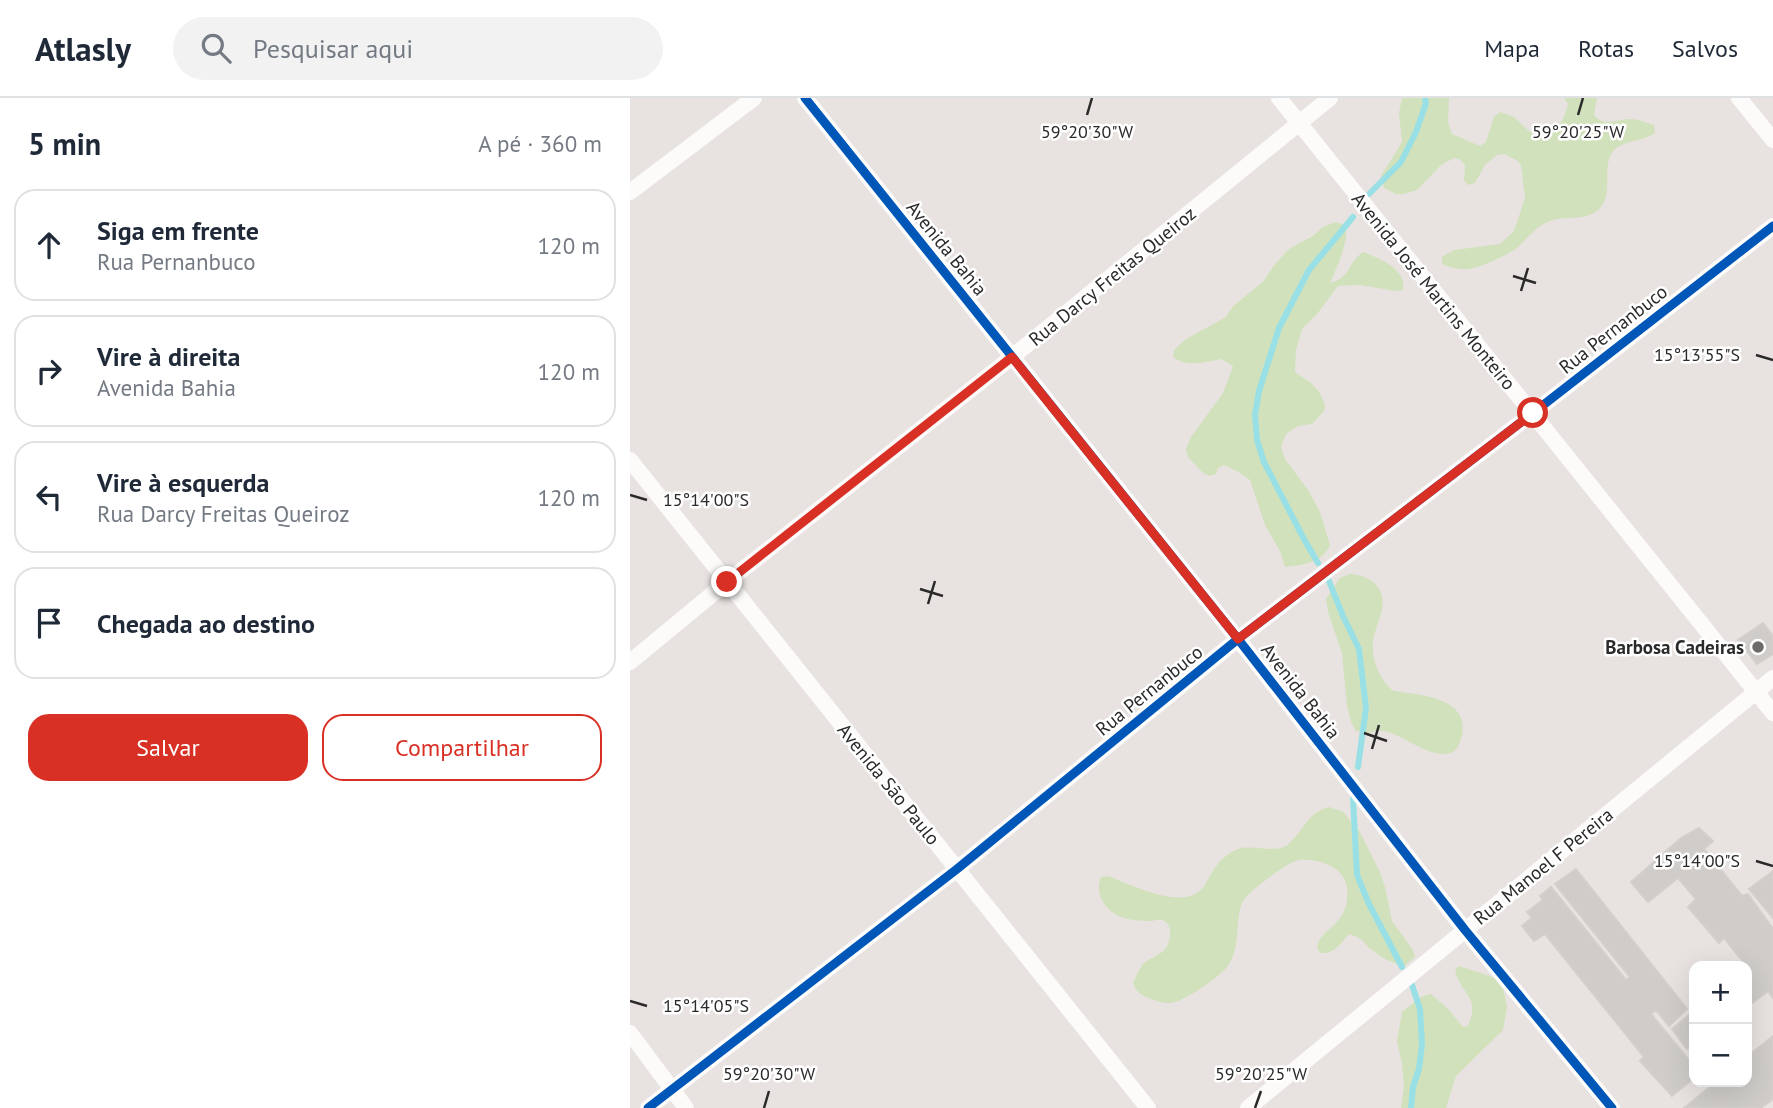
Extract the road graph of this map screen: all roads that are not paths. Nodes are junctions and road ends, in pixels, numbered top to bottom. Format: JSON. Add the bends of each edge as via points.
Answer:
{"nodes":[{"id":1,"x":754,"y":98,"type":"edge"},
{"id":2,"x":806,"y":98,"type":"edge"},
{"id":3,"x":1279,"y":98,"type":"edge"},
{"id":4,"x":1330,"y":98,"type":"edge"},
{"id":5,"x":1739,"y":98,"type":"edge"},
{"id":6,"x":1299,"y":122,"type":"junction"},
{"id":7,"x":1773,"y":140,"type":"edge"},
{"id":8,"x":630,"y":192,"type":"edge"},
{"id":9,"x":1773,"y":226,"type":"edge"},
{"id":10,"x":1012,"y":357,"type":"junction"},
{"id":11,"x":1533,"y":413,"type":"junction"},
{"id":12,"x":630,"y":460,"type":"edge"},
{"id":13,"x":727,"y":582,"type":"junction"},
{"id":14,"x":1238,"y":639,"type":"junction"},
{"id":15,"x":630,"y":662,"type":"edge"},
{"id":16,"x":1773,"y":678,"type":"edge"},
{"id":17,"x":1756,"y":691,"type":"junction"},
{"id":18,"x":1773,"y":713,"type":"edge"},
{"id":19,"x":957,"y":869,"type":"junction"},
{"id":20,"x":1465,"y":930,"type":"junction"},
{"id":21,"x":630,"y":1033,"type":"edge"},
{"id":22,"x":673,"y":1089,"type":"junction"},
{"id":23,"x":648,"y":1108,"type":"edge"},
{"id":24,"x":686,"y":1108,"type":"edge"},
{"id":25,"x":1148,"y":1108,"type":"edge"},
{"id":26,"x":1248,"y":1108,"type":"edge"},
{"id":27,"x":1612,"y":1108,"type":"edge"}],
"edges":[{"from":1,"to":8,"type":"street"},
{"from":2,"to":10,"type":"street","name":"Avenida Bahia"},
{"from":3,"to":6,"type":"street","name":"Avenida José Martins Monteiro"},
{"from":4,"to":6,"type":"street","name":"Rua Darcy Freitas Queiroz"},
{"from":5,"to":7,"type":"street"},
{"from":6,"to":10,"type":"street","name":"Rua Darcy Freitas Queiroz"},
{"from":6,"to":11,"type":"street","name":"Avenida José Martins Monteiro"},
{"from":9,"to":11,"type":"street","name":"Rua Pernanbuco"},
{"from":10,"to":13,"type":"street","name":"Rua Darcy Freitas Queiroz"},
{"from":10,"to":14,"type":"street","name":"Avenida Bahia"},
{"from":11,"to":14,"type":"street","name":"Rua Pernanbuco"},
{"from":11,"to":17,"type":"street","name":"Avenida José Martins Monteiro"},
{"from":12,"to":13,"type":"street","name":"Avenida São Paulo"},
{"from":13,"to":15,"type":"street","name":"Rua Darcy Freitas Queiroz"},
{"from":13,"to":19,"type":"street","name":"Avenida São Paulo"},
{"from":14,"to":19,"type":"street","name":"Rua Pernanbuco"},
{"from":14,"to":20,"type":"street","name":"Avenida Bahia"},
{"from":16,"to":17,"type":"street","name":"Rua Manoel F Pereira"},
{"from":17,"to":18,"type":"street","name":"Avenida José Martins Monteiro"},
{"from":17,"to":20,"type":"street","name":"Rua Manoel F Pereira"},
{"from":19,"to":22,"type":"street","name":"Rua Pernanbuco"},
{"from":19,"to":25,"type":"street","name":"Avenida São Paulo"},
{"from":20,"to":26,"type":"street","name":"Rua Manoel F Pereira"},
{"from":20,"to":27,"type":"street","name":"Avenida Bahia"},
{"from":21,"to":22,"type":"street"},
{"from":22,"to":23,"type":"street","name":"Rua Pernanbuco"},
{"from":22,"to":24,"type":"street"}]}
